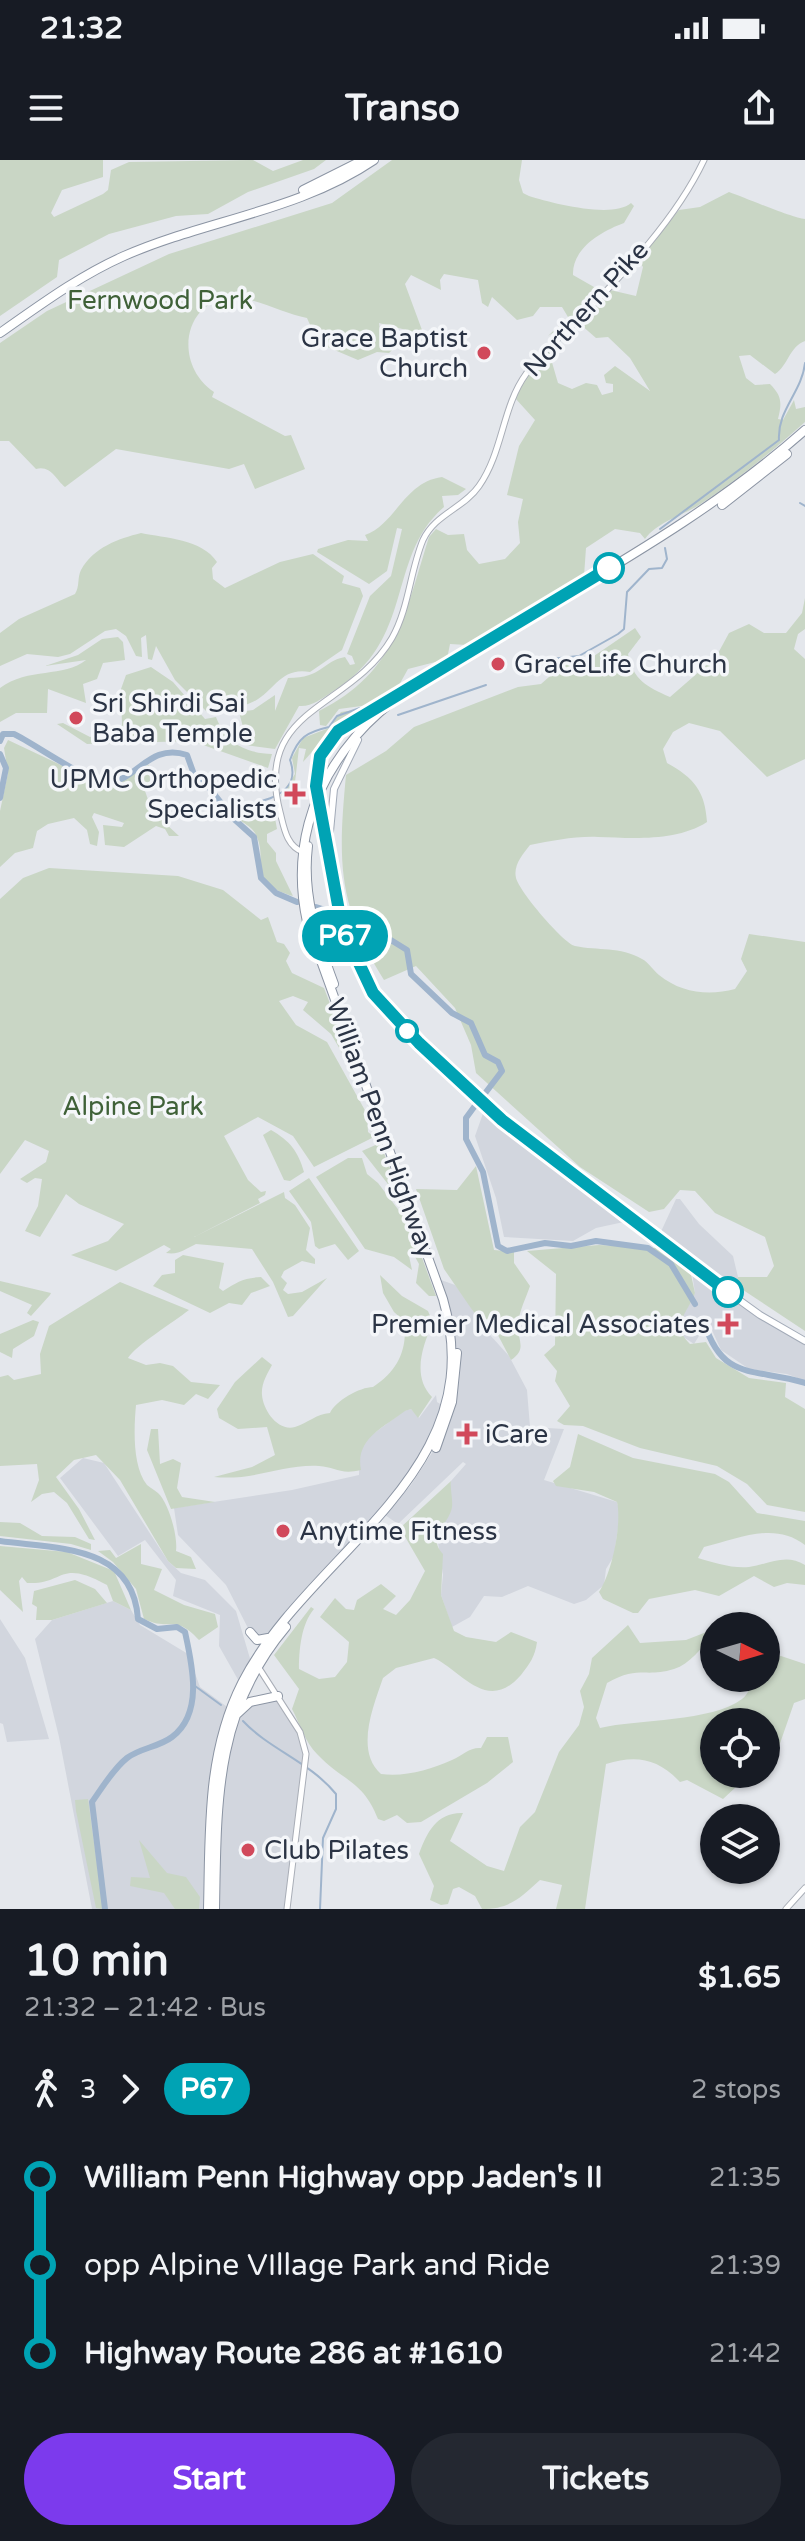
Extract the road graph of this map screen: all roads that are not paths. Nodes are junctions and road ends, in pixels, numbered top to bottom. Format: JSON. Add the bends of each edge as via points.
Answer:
{"nodes":[{"id":1,"x":363,"y":160,"type":"edge"},
{"id":2,"x":374,"y":160,"type":"edge"},
{"id":3,"x":704,"y":160,"type":"edge"},
{"id":4,"x":0,"y":330,"type":"edge"},
{"id":5,"x":805,"y":430,"type":"edge"},
{"id":6,"x":805,"y":437,"type":"edge"},
{"id":7,"x":419,"y":684,"type":"junction"},
{"id":8,"x":358,"y":740,"type":"junction"},
{"id":9,"x":305,"y":853,"type":"junction"},
{"id":10,"x":344,"y":926,"type":"junction"},
{"id":11,"x":330,"y":931,"type":"junction"},
{"id":12,"x":316,"y":935,"type":"junction"},
{"id":13,"x":322,"y":951,"type":"junction"},
{"id":14,"x":805,"y":1341,"type":"edge"},
{"id":15,"x":250,"y":1632,"type":"dead end"},
{"id":16,"x":273,"y":1635,"type":"junction"},
{"id":17,"x":255,"y":1664,"type":"junction"},
{"id":18,"x":278,"y":1696,"type":"junction"},
{"id":19,"x":234,"y":1718,"type":"junction"},
{"id":20,"x":213,"y":1831,"type":"junction"},
{"id":21,"x":805,"y":1888,"type":"edge"},
{"id":22,"x":207,"y":1906,"type":"edge"},
{"id":23,"x":215,"y":1909,"type":"edge"},
{"id":24,"x":287,"y":1909,"type":"edge"},
{"id":25,"x":786,"y":1909,"type":"edge"}],
"edges":[{"from":1,"to":4,"type":"highway","via":[[275,201],[125,250],[73,275]]},
{"from":2,"to":4,"type":"highway","via":[[277,206],[125,255]]},
{"from":3,"to":9,"type":"main road","name":"Northern Pike","via":[[673,212],[527,372],[512,398],[483,481],[424,539],[398,626],[386,648],[350,685],[301,717],[286,736],[275,763],[276,796],[290,843]]},
{"from":5,"to":7,"type":"highway","name":"William Penn Highway","via":[[702,512]]},
{"from":6,"to":8,"type":"highway","name":"William Penn Highway","via":[[720,506],[412,693]]},
{"from":7,"to":9,"type":"highway","name":"William Penn Highway","via":[[381,711],[344,751],[313,807]]},
{"from":7,"to":10,"type":"main road","bridge":true,"via":[[335,734],[319,760],[317,789]]},
{"from":8,"to":9,"type":"highway","name":"William Penn Highway","via":[[324,792]]},
{"from":8,"to":10,"type":"main road","via":[[336,783],[328,823]]},
{"from":9,"to":12,"type":"highway","name":"William Penn Highway"},
{"from":9,"to":16,"type":"highway","name":"William Penn Highway","via":[[301,884],[307,922],[443,1299],[452,1361],[444,1412],[423,1460]]},
{"from":10,"to":11,"type":"main road"},
{"from":10,"to":14,"type":"main road","via":[[373,993],[502,1120],[760,1315]]},
{"from":11,"to":12,"type":"main road"},
{"from":11,"to":13,"type":"main road"},
{"from":12,"to":13,"type":"highway","name":"William Penn Highway"},
{"from":13,"to":17,"type":"highway","name":"William Penn Highway","via":[[447,1298],[457,1374],[449,1416],[427,1463]]},
{"from":15,"to":16,"type":"highway","via":[[259,1640]]},
{"from":16,"to":17,"type":"highway","name":"William Penn Highway"},
{"from":17,"to":18,"type":"main road"},
{"from":17,"to":19,"type":"highway","name":"William Penn Highway"},
{"from":17,"to":20,"type":"highway","name":"William Penn Highway","via":[[233,1701],[221,1736],[210,1808]]},
{"from":18,"to":19,"type":"highway","via":[[248,1703]]},
{"from":18,"to":24,"type":"main road","via":[[300,1732],[306,1758]]},
{"from":19,"to":20,"type":"highway","name":"William Penn Highway"},
{"from":20,"to":22,"type":"highway","name":"William Penn Highway"},
{"from":20,"to":23,"type":"highway","name":"William Penn Highway"},
{"from":21,"to":25,"type":"main road"}]}
